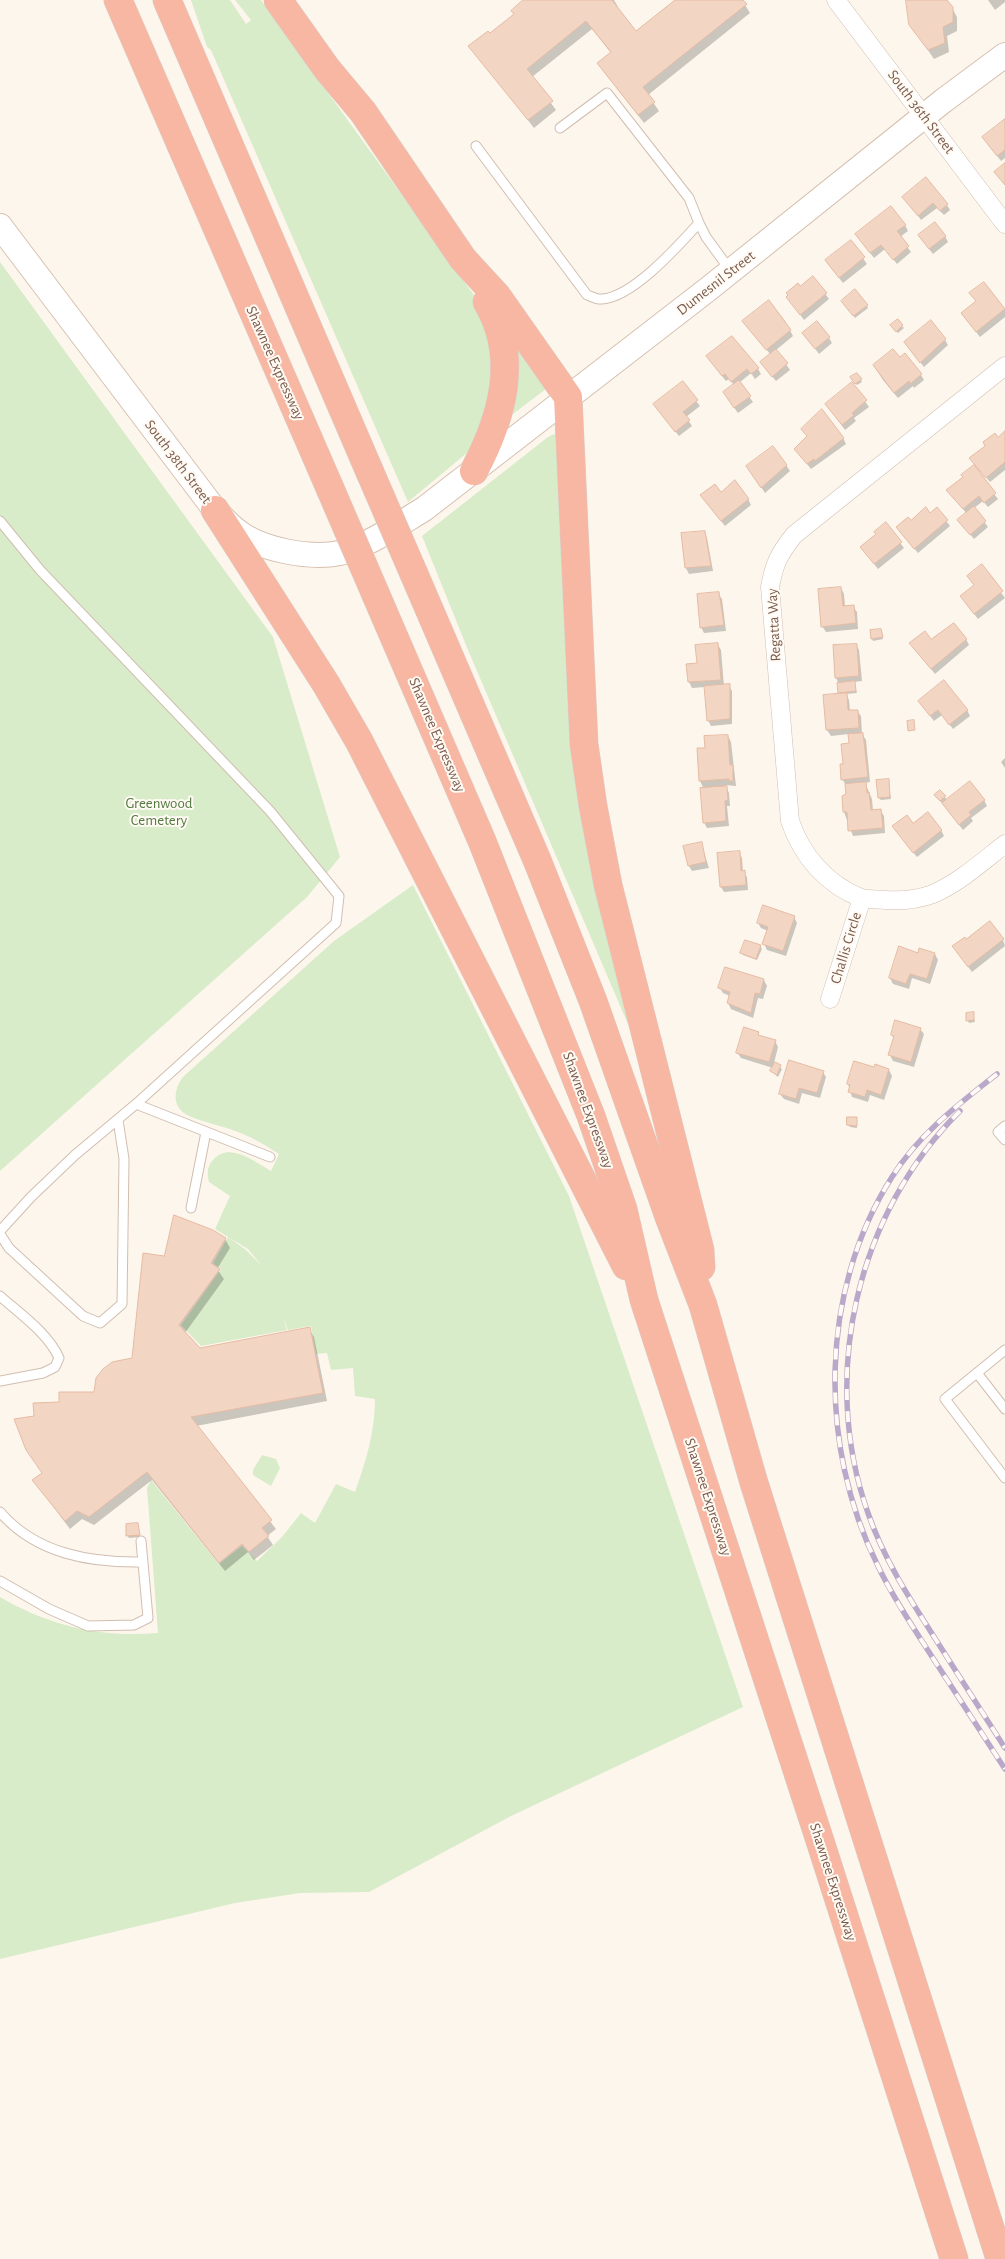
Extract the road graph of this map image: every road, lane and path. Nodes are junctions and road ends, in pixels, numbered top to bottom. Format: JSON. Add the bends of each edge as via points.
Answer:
{"nodes":[{"id":1,"x":167,"y":0,"type":"edge"},
{"id":2,"x":278,"y":0,"type":"edge"},
{"id":3,"x":836,"y":0,"type":"edge"},
{"id":4,"x":120,"y":5,"type":"edge"},
{"id":5,"x":1005,"y":55,"type":"edge"},
{"id":6,"x":924,"y":117,"type":"junction"},
{"id":7,"x":560,"y":128,"type":"dead end"},
{"id":8,"x":476,"y":146,"type":"dead end"},
{"id":9,"x":699,"y":223,"type":"junction"},
{"id":10,"x":1005,"y":224,"type":"edge"},
{"id":11,"x":0,"y":226,"type":"edge"},
{"id":12,"x":462,"y":259,"type":"junction"},
{"id":13,"x":731,"y":271,"type":"junction"},
{"id":14,"x":1005,"y":366,"type":"edge"},
{"id":15,"x":568,"y":397,"type":"junction"},
{"id":16,"x":474,"y":471,"type":"junction"},
{"id":17,"x":424,"y":509,"type":"joint"},
{"id":18,"x":215,"y":510,"type":"junction"},
{"id":19,"x":0,"y":521,"type":"edge"},
{"id":20,"x":1005,"y":844,"type":"edge"},
{"id":21,"x":862,"y":898,"type":"junction"},
{"id":22,"x":830,"y":998,"type":"dead end"},
{"id":23,"x":136,"y":1104,"type":"junction"},
{"id":24,"x":118,"y":1120,"type":"junction"},
{"id":25,"x":1005,"y":1126,"type":"edge"},
{"id":26,"x":206,"y":1132,"type":"junction"},
{"id":27,"x":1005,"y":1140,"type":"edge"},
{"id":28,"x":270,"y":1157,"type":"dead end"},
{"id":29,"x":191,"y":1208,"type":"dead end"},
{"id":30,"x":0,"y":1233,"type":"edge"},
{"id":31,"x":0,"y":1296,"type":"edge"},
{"id":32,"x":644,"y":1300,"type":"junction"},
{"id":33,"x":703,"y":1306,"type":"junction"},
{"id":34,"x":1005,"y":1350,"type":"edge"},
{"id":35,"x":977,"y":1373,"type":"junction"},
{"id":36,"x":0,"y":1380,"type":"edge"},
{"id":37,"x":1005,"y":1409,"type":"edge"},
{"id":38,"x":1005,"y":1478,"type":"edge"},
{"id":39,"x":0,"y":1512,"type":"edge"},
{"id":40,"x":141,"y":1541,"type":"dead end"},
{"id":41,"x":143,"y":1562,"type":"junction"},
{"id":42,"x":0,"y":1582,"type":"edge"},
{"id":43,"x":999,"y":2258,"type":"edge"},
{"id":44,"x":954,"y":2259,"type":"edge"}],
"edges":[{"from":1,"to":33,"type":"highway","bridge":true,"via":[[537,860],[589,992]]},
{"from":2,"to":12,"type":"highway","via":[[327,69],[363,112]]},
{"from":3,"to":6,"type":"street","name":"South 36th Street"},
{"from":4,"to":32,"type":"highway","name":"Shawnee Expressway","bridge":true,"via":[[482,841],[591,1116],[623,1209]]},
{"from":5,"to":6,"type":"main road","name":"Dumesnil Street"},
{"from":6,"to":10,"type":"street","name":"South 36th Street"},
{"from":6,"to":13,"type":"main road","name":"Dumesnil Street"},
{"from":7,"to":9,"type":"lane","via":[[607,92],[689,198]]},
{"from":8,"to":9,"type":"lane","via":[[587,295],[601,300],[627,291],[669,256]]},
{"from":9,"to":13,"type":"lane"},
{"from":11,"to":18,"type":"main road","name":"South 38th Street"},
{"from":12,"to":15,"type":"highway","via":[[496,296]]},
{"from":12,"to":16,"type":"highway","via":[[490,306],[504,344],[502,399],[487,446]]},
{"from":13,"to":15,"type":"main road","name":"Dumesnil Street"},
{"from":14,"to":21,"type":"street","name":"Regatta Way","via":[[794,535],[774,564],[770,608],[790,822],[815,866],[833,882]]},
{"from":15,"to":16,"type":"main road","name":"Dumesnil Street"},
{"from":15,"to":33,"type":"highway","via":[[584,744],[592,806],[608,885],[700,1250]]},
{"from":16,"to":17,"type":"main road","name":"Dumesnil Street"},
{"from":17,"to":18,"type":"main road","name":"South 38th Street","via":[[375,538],[340,553],[312,554],[268,548],[238,532]]},
{"from":18,"to":32,"type":"highway","via":[[359,741]]},
{"from":19,"to":23,"type":"lane","via":[[40,570],[270,811],[339,896],[336,923]]},
{"from":20,"to":21,"type":"street","via":[[952,885],[930,895],[904,900]]},
{"from":21,"to":22,"type":"street","name":"Challis Circle"},
{"from":23,"to":24,"type":"lane"},
{"from":23,"to":26,"type":"lane"},
{"from":24,"to":30,"type":"lane","via":[[75,1154]]},
{"from":24,"to":30,"type":"lane","via":[[124,1159],[122,1304],[100,1323],[83,1316],[8,1248]]},
{"from":25,"to":27,"type":"lane","via":[[998,1132]]},
{"from":26,"to":28,"type":"lane"},
{"from":26,"to":29,"type":"lane"},
{"from":31,"to":36,"type":"lane","via":[[46,1338],[59,1358],[54,1367],[43,1373]]},
{"from":32,"to":44,"type":"highway","name":"Shawnee Expressway"},
{"from":33,"to":43,"type":"highway","via":[[754,1483]]},
{"from":34,"to":35,"type":"lane"},
{"from":35,"to":37,"type":"lane"},
{"from":35,"to":38,"type":"lane","via":[[946,1399]]},
{"from":39,"to":41,"type":"lane","via":[[6,1520],[38,1542],[71,1556],[110,1562]]},
{"from":40,"to":41,"type":"lane"},
{"from":41,"to":42,"type":"lane","via":[[148,1618],[134,1625],[88,1626]]}]}
